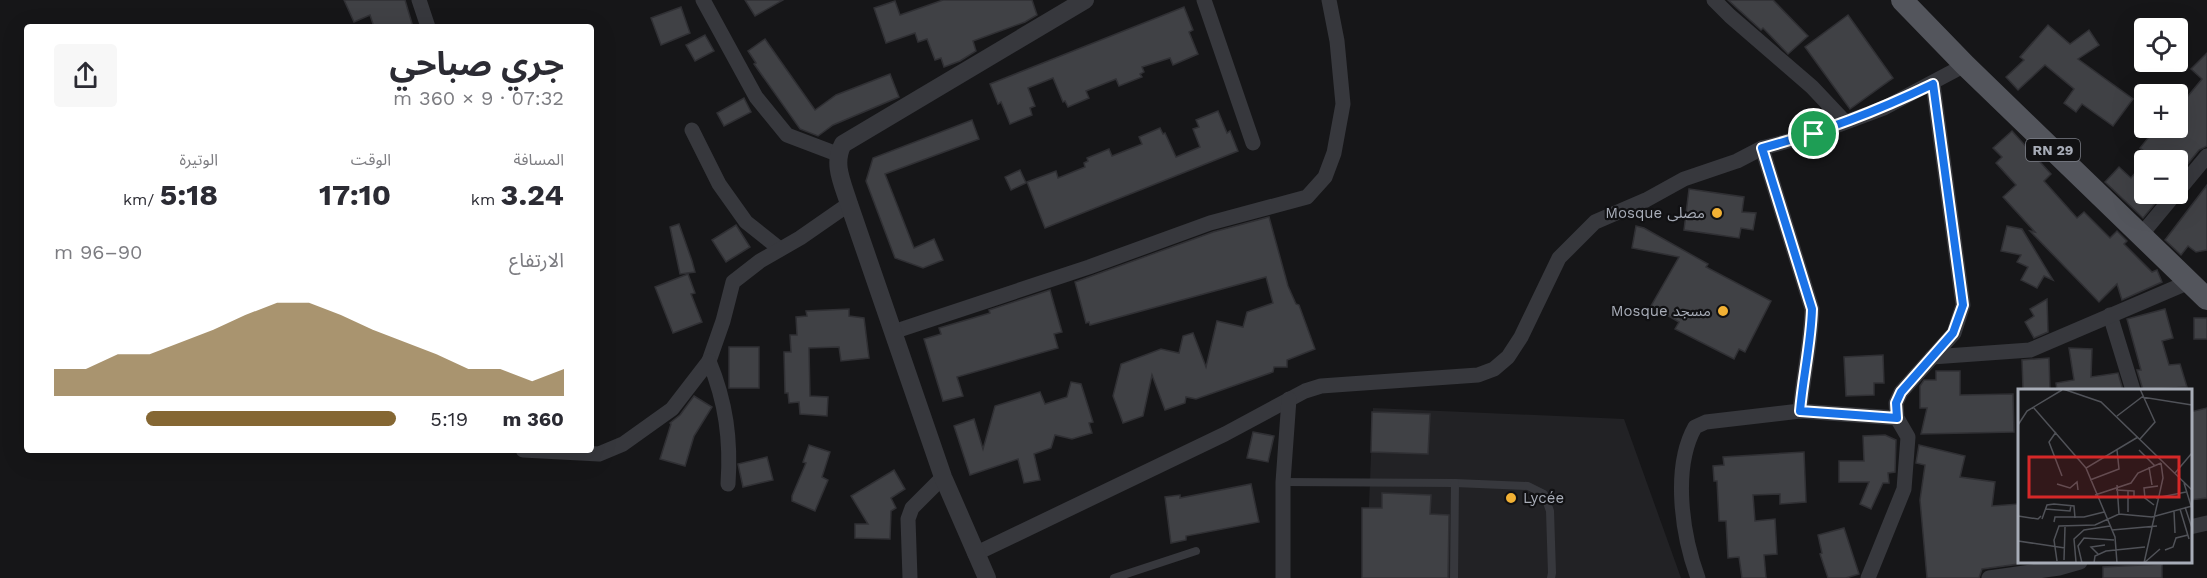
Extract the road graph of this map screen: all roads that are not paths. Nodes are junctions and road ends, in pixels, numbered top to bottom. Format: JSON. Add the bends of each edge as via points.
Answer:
{"nodes":[{"id":1,"x":418,"y":0,"type":"edge"},
{"id":2,"x":703,"y":0,"type":"edge"},
{"id":3,"x":1085,"y":0,"type":"edge"},
{"id":4,"x":1204,"y":0,"type":"edge"},
{"id":5,"x":1329,"y":0,"type":"edge"},
{"id":6,"x":1714,"y":0,"type":"edge"},
{"id":7,"x":1902,"y":0,"type":"edge"},
{"id":8,"x":427,"y":24,"type":"edge"},
{"id":9,"x":1965,"y":65,"type":"junction"},
{"id":10,"x":1933,"y":84,"type":"junction"},
{"id":11,"x":1845,"y":122,"type":"junction"},
{"id":12,"x":692,"y":130,"type":"dead end"},
{"id":13,"x":1253,"y":143,"type":"dead end"},
{"id":14,"x":1762,"y":148,"type":"junction"},
{"id":15,"x":837,"y":154,"type":"junction"},
{"id":16,"x":2207,"y":156,"type":"edge"},
{"id":17,"x":2188,"y":179,"type":"edge"},
{"id":18,"x":849,"y":204,"type":"junction"},
{"id":19,"x":2167,"y":204,"type":"edge"},
{"id":20,"x":2141,"y":235,"type":"junction"},
{"id":21,"x":780,"y":249,"type":"junction"},
{"id":22,"x":2189,"y":282,"type":"junction"},
{"id":23,"x":2207,"y":299,"type":"edge"},
{"id":24,"x":2110,"y":315,"type":"junction"},
{"id":25,"x":893,"y":332,"type":"junction"},
{"id":26,"x":1932,"y":357,"type":"junction"},
{"id":27,"x":709,"y":361,"type":"junction"},
{"id":28,"x":2133,"y":389,"type":"edge"},
{"id":29,"x":1289,"y":399,"type":"junction"},
{"id":30,"x":1800,"y":411,"type":"junction"},
{"id":31,"x":1897,"y":418,"type":"junction"},
{"id":32,"x":580,"y":453,"type":"edge"},
{"id":33,"x":943,"y":477,"type":"junction"},
{"id":34,"x":1283,"y":482,"type":"junction"},
{"id":35,"x":1455,"y":483,"type":"junction"},
{"id":36,"x":728,"y":484,"type":"dead end"},
{"id":37,"x":2207,"y":523,"type":"edge"},
{"id":38,"x":2192,"y":526,"type":"edge"},
{"id":39,"x":1196,"y":551,"type":"dead end"},
{"id":40,"x":975,"y":554,"type":"junction"},
{"id":41,"x":2058,"y":565,"type":"edge"},
{"id":42,"x":910,"y":578,"type":"edge"},
{"id":43,"x":987,"y":578,"type":"edge"},
{"id":44,"x":1114,"y":578,"type":"edge"},
{"id":45,"x":1283,"y":578,"type":"edge"},
{"id":46,"x":1454,"y":578,"type":"edge"},
{"id":47,"x":1551,"y":578,"type":"edge"},
{"id":48,"x":1698,"y":578,"type":"edge"},
{"id":49,"x":1868,"y":578,"type":"edge"},
{"id":50,"x":1989,"y":578,"type":"edge"}],
"edges":[{"from":1,"to":8,"type":"street"},
{"from":2,"to":15,"type":"street","via":[[756,97],[787,135]]},
{"from":3,"to":15,"type":"street","via":[[843,144]]},
{"from":4,"to":13,"type":"street"},
{"from":5,"to":25,"type":"street","via":[[1343,104],[1325,177],[1307,197],[1210,223]]},
{"from":6,"to":11,"type":"street","via":[[1812,87]]},
{"from":7,"to":9,"type":"main road","name":"RN 29","number":"RN 29"},
{"from":9,"to":10,"type":"street"},
{"from":9,"to":20,"type":"main road","name":"RN 29","number":"RN 29"},
{"from":10,"to":11,"type":"street"},
{"from":10,"to":26,"type":"street","via":[[1963,305],[1953,333]]},
{"from":11,"to":14,"type":"street"},
{"from":12,"to":21,"type":"street","via":[[719,184],[746,222]]},
{"from":14,"to":29,"type":"street","via":[[1684,179],[1595,222],[1559,258],[1521,337],[1494,369],[1478,375],[1321,386]]},
{"from":14,"to":30,"type":"street","via":[[1812,309]]},
{"from":15,"to":18,"type":"street"},
{"from":16,"to":17,"type":"street"},
{"from":18,"to":21,"type":"street"},
{"from":18,"to":25,"type":"street"},
{"from":19,"to":20,"type":"street"},
{"from":20,"to":22,"type":"main road","name":"RN 29","number":"RN 29"},
{"from":21,"to":27,"type":"street","via":[[733,282]]},
{"from":22,"to":23,"type":"main road","name":"RN 29","number":"RN 29"},
{"from":22,"to":24,"type":"street"},
{"from":24,"to":26,"type":"street","via":[[2030,350]]},
{"from":24,"to":28,"type":"street"},
{"from":25,"to":33,"type":"street"},
{"from":26,"to":31,"type":"street","via":[[1901,392],[1896,403]]},
{"from":27,"to":32,"type":"street","via":[[672,409],[623,444],[599,454]]},
{"from":27,"to":36,"type":"street","via":[[719,387],[730,450]]},
{"from":29,"to":34,"type":"street"},
{"from":29,"to":40,"type":"street","via":[[1225,434]]},
{"from":30,"to":31,"type":"street"},
{"from":30,"to":48,"type":"street","via":[[1706,422],[1695,427],[1685,451],[1682,481],[1683,521]]},
{"from":31,"to":49,"type":"street","via":[[1908,437],[1904,489]]},
{"from":33,"to":40,"type":"street"},
{"from":33,"to":42,"type":"street","via":[[912,508],[908,519]]},
{"from":34,"to":35,"type":"lane"},
{"from":34,"to":45,"type":"street"},
{"from":35,"to":46,"type":"lane"},
{"from":35,"to":47,"type":"lane","via":[[1528,486],[1544,494],[1550,511]]},
{"from":37,"to":38,"type":"street"},
{"from":39,"to":44,"type":"lane"},
{"from":40,"to":43,"type":"street"},
{"from":41,"to":50,"type":"street"}]}
